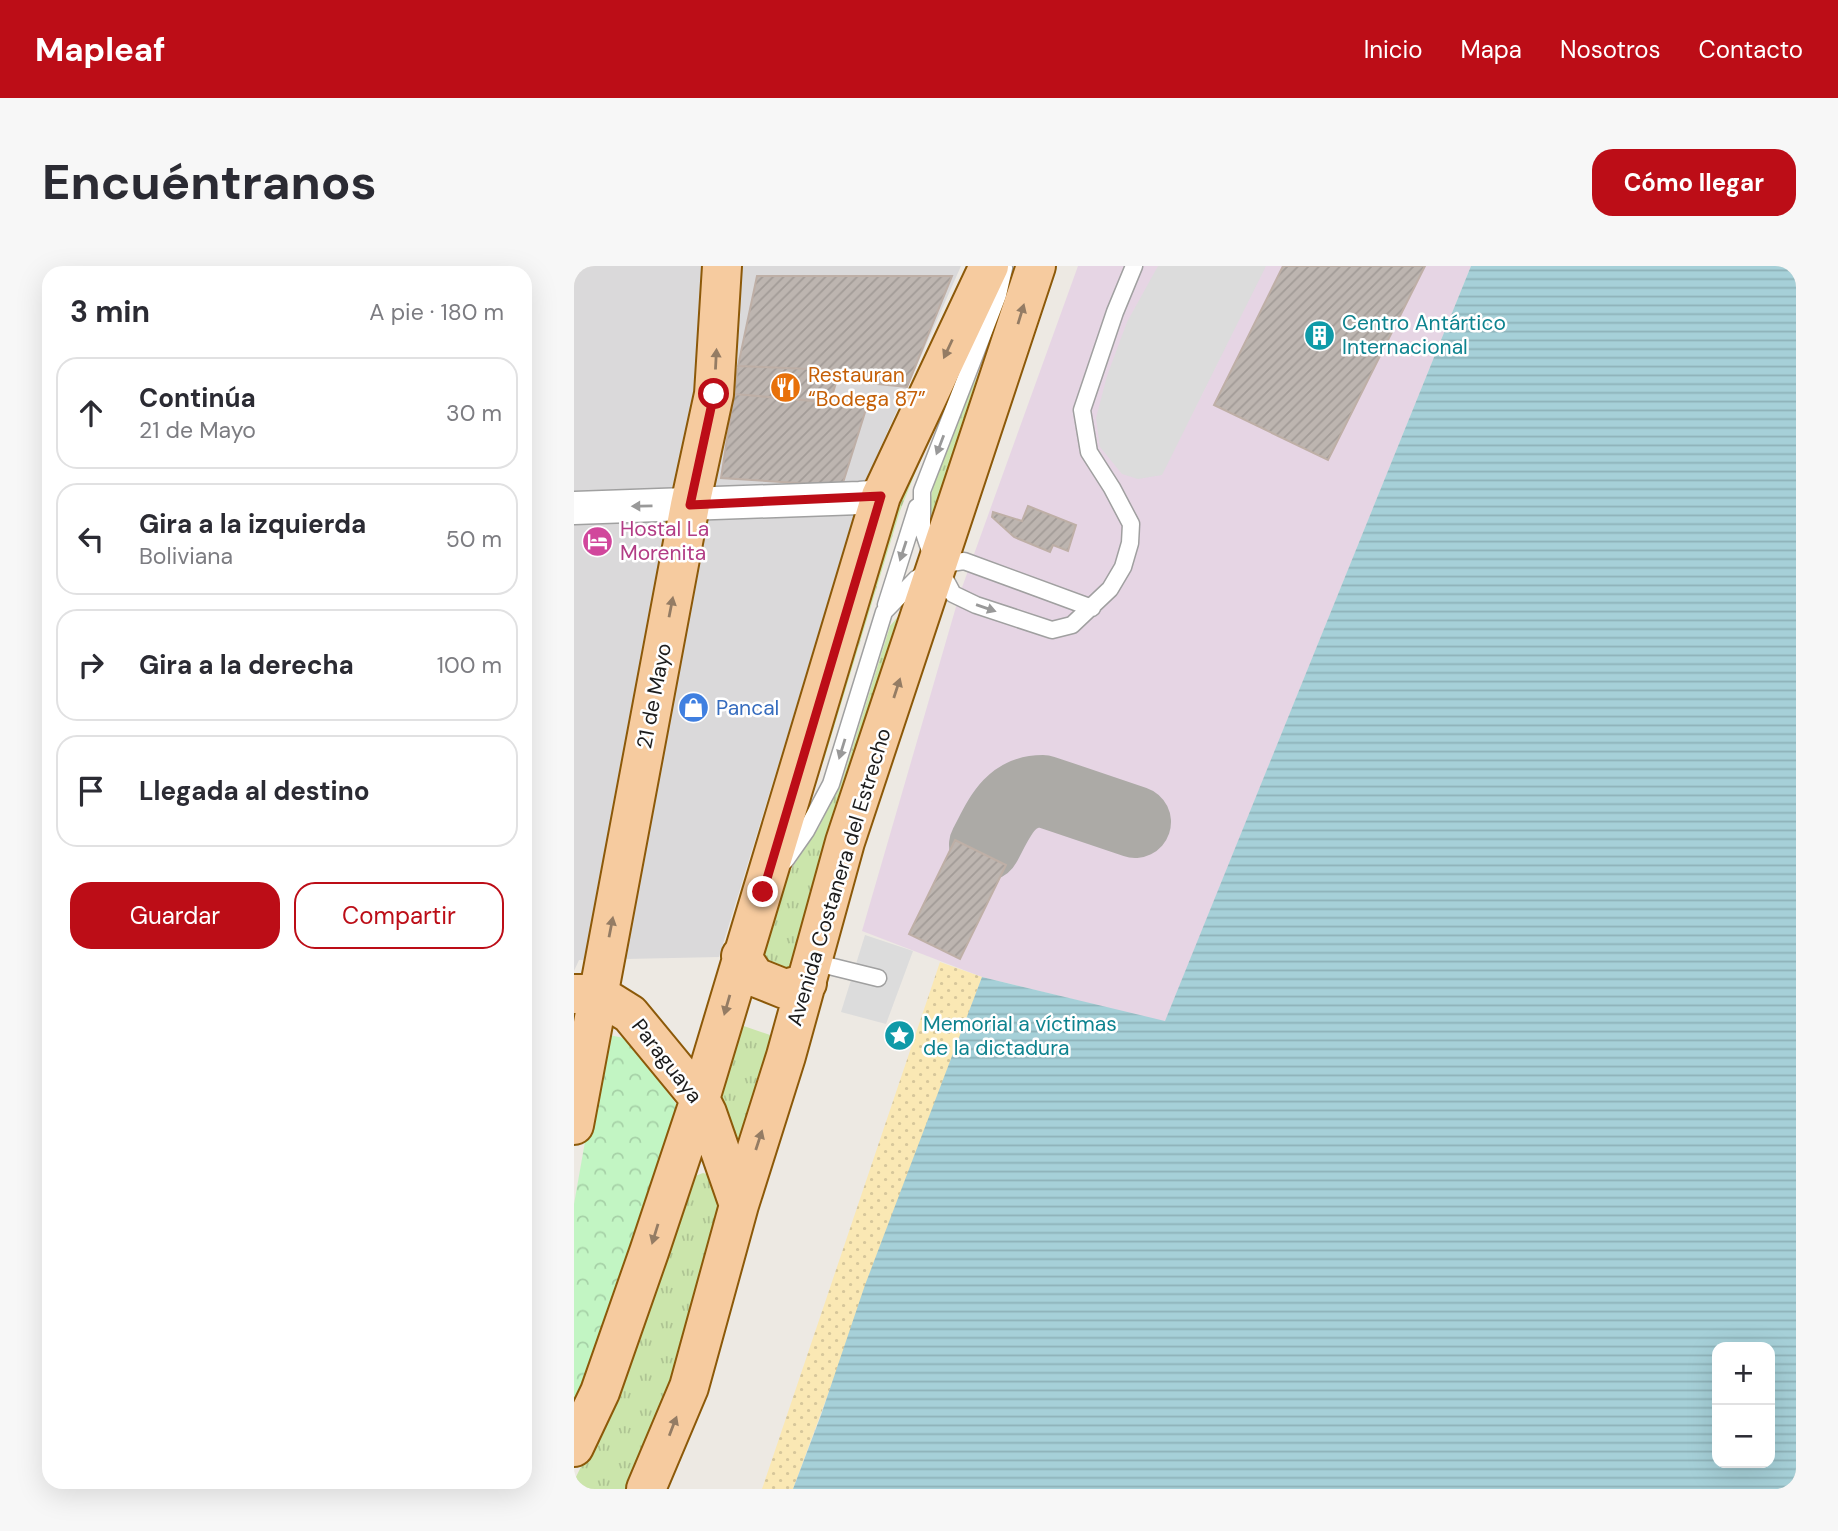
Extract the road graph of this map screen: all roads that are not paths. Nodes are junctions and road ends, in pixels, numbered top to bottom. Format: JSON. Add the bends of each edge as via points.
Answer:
{"nodes":[{"id":1,"x":722,"y":266,"type":"edge"},
{"id":2,"x":989,"y":266,"type":"edge"},
{"id":3,"x":1004,"y":266,"type":"edge"},
{"id":4,"x":1036,"y":266,"type":"edge"},
{"id":5,"x":1134,"y":266,"type":"edge"},
{"id":6,"x":922,"y":491,"type":"junction"},
{"id":7,"x":881,"y":496,"type":"junction"},
{"id":8,"x":690,"y":505,"type":"junction"},
{"id":9,"x":574,"y":508,"type":"edge"},
{"id":10,"x":938,"y":565,"type":"junction"},
{"id":11,"x":1092,"y":608,"type":"junction"},
{"id":12,"x":884,"y":612,"type":"junction"},
{"id":13,"x":763,"y":892,"type":"junction"},
{"id":14,"x":741,"y":957,"type":"junction"},
{"id":15,"x":810,"y":972,"type":"junction"},
{"id":16,"x":877,"y":978,"type":"dead end"},
{"id":17,"x":586,"y":994,"type":"edge"},
{"id":18,"x":699,"y":1099,"type":"junction"},
{"id":19,"x":574,"y":1125,"type":"edge"},
{"id":20,"x":672,"y":1180,"type":"junction"},
{"id":21,"x":736,"y":1195,"type":"junction"},
{"id":22,"x":574,"y":1447,"type":"edge"},
{"id":23,"x":646,"y":1489,"type":"edge"}],
"edges":[{"from":8,"to":1,"type":"main road","name":"21 de Mayo","one_way":true,"via":[[714,394]]},
{"from":2,"to":7,"type":"main road","one_way":true},
{"from":3,"to":6,"type":"lane","one_way":true,"via":[[998,295]]},
{"from":10,"to":4,"type":"main road","name":"Avenida Costanera del Estrecho","one_way":true},
{"from":5,"to":11,"type":"lane","via":[[1082,410],[1089,452],[1131,524],[1123,567]]},
{"from":6,"to":10,"type":"lane","via":[[922,527]]},
{"from":6,"to":12,"type":"lane","one_way":true},
{"from":7,"to":8,"type":"street"},
{"from":7,"to":13,"type":"main road"},
{"from":8,"to":9,"type":"street","one_way":true},
{"from":17,"to":8,"type":"main road","name":"21 de Mayo","one_way":true},
{"from":10,"to":11,"type":"lane","via":[[964,561]]},
{"from":10,"to":11,"type":"lane","one_way":true,"via":[[953,594],[1052,630],[1072,625]]},
{"from":10,"to":12,"type":"lane","via":[[916,579]]},
{"from":15,"to":10,"type":"main road","name":"Avenida Costanera del Estrecho","one_way":true,"via":[[845,842]]},
{"from":12,"to":13,"type":"lane","one_way":true,"via":[[831,785],[806,831]]},
{"from":13,"to":14,"type":"main road"},
{"from":14,"to":15,"type":"main road","via":[[755,977],[785,989]]},
{"from":14,"to":18,"type":"main road","one_way":true},
{"from":15,"to":16,"type":"lane"},
{"from":21,"to":15,"type":"main road","name":"Avenida Costanera del Estrecho","one_way":true},
{"from":17,"to":18,"type":"main road","name":"Paraguaya","via":[[630,1014]]},
{"from":17,"to":19,"type":"main road","name":"21 de Mayo"},
{"from":18,"to":20,"type":"main road"},
{"from":18,"to":21,"type":"main road","name":"Paraguaya"},
{"from":20,"to":21,"type":"main road","via":[[689,1160],[706,1156],[720,1164]]},
{"from":20,"to":22,"type":"main road","one_way":true,"via":[[600,1392]]},
{"from":23,"to":21,"type":"main road","name":"Avenida Costanera del Estrecho","one_way":true,"via":[[689,1387]]}]}
